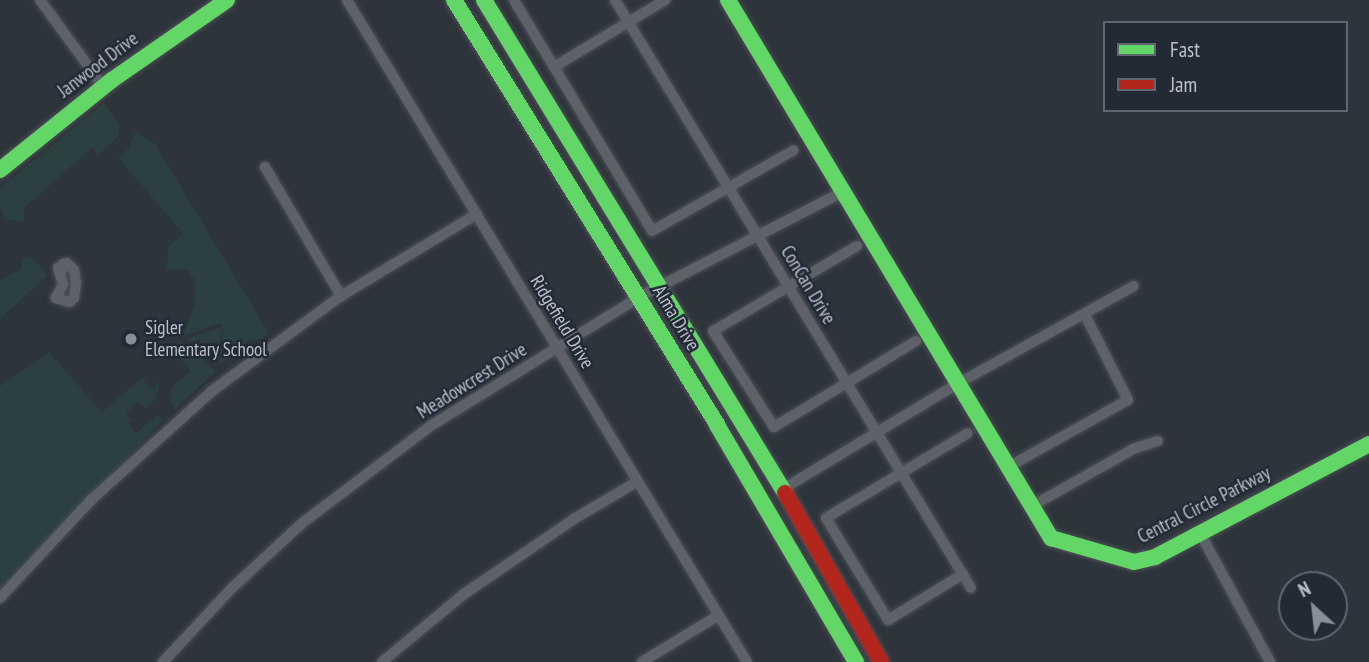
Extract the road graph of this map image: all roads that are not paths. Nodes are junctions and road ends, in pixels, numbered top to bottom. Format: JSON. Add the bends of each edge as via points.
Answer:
{"nodes":[{"id":1,"x":40,"y":0,"type":"edge"},
{"id":2,"x":227,"y":0,"type":"edge"},
{"id":3,"x":347,"y":0,"type":"edge"},
{"id":4,"x":454,"y":0,"type":"edge"},
{"id":5,"x":484,"y":0,"type":"edge"},
{"id":6,"x":514,"y":0,"type":"edge"},
{"id":7,"x":615,"y":0,"type":"edge"},
{"id":8,"x":665,"y":0,"type":"edge"},
{"id":9,"x":727,"y":0,"type":"edge"},
{"id":10,"x":629,"y":22,"type":"junction"},
{"id":11,"x":554,"y":66,"type":"junction"},
{"id":12,"x":103,"y":86,"type":"junction"},
{"id":13,"x":794,"y":150,"type":"dead end"},
{"id":14,"x":265,"y":167,"type":"dead end"},
{"id":15,"x":0,"y":170,"type":"edge"},
{"id":16,"x":728,"y":187,"type":"junction"},
{"id":17,"x":844,"y":191,"type":"junction"},
{"id":18,"x":477,"y":214,"type":"junction"},
{"id":19,"x":757,"y":235,"type":"junction"},
{"id":20,"x":857,"y":246,"type":"dead end"},
{"id":21,"x":787,"y":286,"type":"junction"},
{"id":22,"x":1133,"y":286,"type":"dead end"},
{"id":23,"x":658,"y":287,"type":"junction"},
{"id":24,"x":341,"y":296,"type":"junction"},
{"id":25,"x":639,"y":297,"type":"junction"},
{"id":26,"x":1084,"y":313,"type":"junction"},
{"id":27,"x":916,"y":341,"type":"dead end"},
{"id":28,"x":558,"y":348,"type":"junction"},
{"id":29,"x":847,"y":384,"type":"junction"},
{"id":30,"x":957,"y":384,"type":"junction"},
{"id":31,"x":876,"y":432,"type":"junction"},
{"id":32,"x":968,"y":433,"type":"dead end"},
{"id":33,"x":1158,"y":441,"type":"dead end"},
{"id":34,"x":1369,"y":443,"type":"edge"},
{"id":35,"x":1008,"y":467,"type":"junction"},
{"id":36,"x":901,"y":472,"type":"junction"},
{"id":37,"x":638,"y":481,"type":"junction"},
{"id":38,"x":783,"y":489,"type":"junction"},
{"id":39,"x":1032,"y":506,"type":"junction"},
{"id":40,"x":1200,"y":533,"type":"junction"},
{"id":41,"x":963,"y":574,"type":"junction"},
{"id":42,"x":971,"y":588,"type":"dead end"},
{"id":43,"x":0,"y":598,"type":"edge"},
{"id":44,"x":719,"y":615,"type":"junction"},
{"id":45,"x":163,"y":662,"type":"edge"},
{"id":46,"x":382,"y":662,"type":"edge"},
{"id":47,"x":642,"y":662,"type":"edge"},
{"id":48,"x":747,"y":662,"type":"edge"},
{"id":49,"x":856,"y":662,"type":"edge"},
{"id":50,"x":881,"y":662,"type":"edge"},
{"id":51,"x":1270,"y":662,"type":"edge"}],
"edges":[{"from":1,"to":12,"type":"street"},
{"from":2,"to":12,"type":"main road","name":"Janwood Drive"},
{"from":3,"to":18,"type":"street","name":"Ridgefield Drive"},
{"from":4,"to":25,"type":"main road","name":"Alma Drive"},
{"from":5,"to":23,"type":"main road","name":"Alma Drive"},
{"from":6,"to":11,"type":"street"},
{"from":7,"to":10,"type":"street","name":"ConCan Drive"},
{"from":8,"to":10,"type":"street"},
{"from":9,"to":17,"type":"main road"},
{"from":10,"to":11,"type":"street"},
{"from":10,"to":16,"type":"street","name":"ConCan Drive"},
{"from":11,"to":16,"type":"street","via":[[652,231]]},
{"from":12,"to":15,"type":"main road","name":"Janwood Drive"},
{"from":13,"to":16,"type":"street"},
{"from":14,"to":24,"type":"street"},
{"from":16,"to":19,"type":"street","name":"ConCan Drive"},
{"from":17,"to":19,"type":"street","name":"Meadowcrest Drive"},
{"from":17,"to":30,"type":"main road"},
{"from":18,"to":24,"type":"street"},
{"from":18,"to":28,"type":"street","name":"Ridgefield Drive"},
{"from":19,"to":21,"type":"street","name":"ConCan Drive"},
{"from":19,"to":23,"type":"street","name":"Meadowcrest Drive"},
{"from":20,"to":21,"type":"street"},
{"from":21,"to":29,"type":"street","name":"ConCan Drive"},
{"from":21,"to":29,"type":"street","via":[[713,331],[774,427]]},
{"from":22,"to":26,"type":"street"},
{"from":23,"to":25,"type":"street","name":"Meadowcrest Drive"},
{"from":23,"to":38,"type":"main road","name":"Alma Drive"},
{"from":24,"to":43,"type":"street","via":[[212,391],[90,500]]},
{"from":25,"to":28,"type":"street","name":"Meadowcrest Drive"},
{"from":25,"to":49,"type":"main road","name":"Alma Drive"},
{"from":26,"to":30,"type":"street"},
{"from":26,"to":35,"type":"street","via":[[1128,400]]},
{"from":27,"to":29,"type":"street"},
{"from":28,"to":37,"type":"street","name":"Ridgefield Drive"},
{"from":28,"to":45,"type":"street","name":"Meadowcrest Drive","via":[[432,425],[301,524],[232,588]]},
{"from":29,"to":31,"type":"street","name":"ConCan Drive"},
{"from":30,"to":31,"type":"street"},
{"from":30,"to":35,"type":"main road"},
{"from":31,"to":36,"type":"street","name":"ConCan Drive"},
{"from":31,"to":38,"type":"street"},
{"from":32,"to":36,"type":"street"},
{"from":33,"to":39,"type":"street","via":[[1133,449]]},
{"from":34,"to":40,"type":"main road","name":"Central Circle Parkway"},
{"from":35,"to":39,"type":"main road"},
{"from":36,"to":41,"type":"street","name":"ConCan Drive"},
{"from":36,"to":41,"type":"street","via":[[826,518],[888,620]]},
{"from":37,"to":44,"type":"street","name":"Ridgefield Drive"},
{"from":37,"to":46,"type":"street","via":[[573,519],[464,594]]},
{"from":38,"to":50,"type":"main road","name":"Alma Drive"},
{"from":39,"to":40,"type":"main road","name":"Central Circle Parkway","via":[[1051,538],[1133,562],[1155,557]]},
{"from":40,"to":51,"type":"street"},
{"from":41,"to":42,"type":"street","name":"ConCan Drive"},
{"from":44,"to":47,"type":"street"},
{"from":44,"to":48,"type":"street","name":"Ridgefield Drive"}]}
